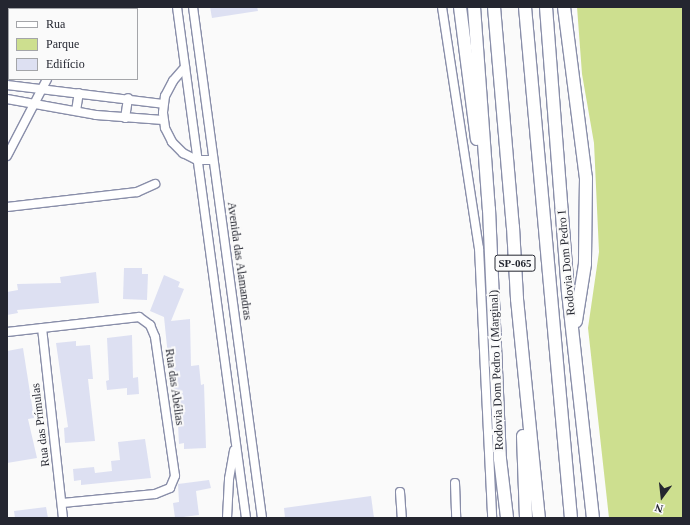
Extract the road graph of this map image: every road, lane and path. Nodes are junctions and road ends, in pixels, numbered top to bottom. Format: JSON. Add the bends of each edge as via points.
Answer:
{"nodes":[{"id":1,"x":177,"y":7,"type":"edge"},
{"id":2,"x":192,"y":7,"type":"edge"},
{"id":3,"x":442,"y":7,"type":"edge"},
{"id":4,"x":460,"y":7,"type":"edge"},
{"id":5,"x":474,"y":7,"type":"edge"},
{"id":6,"x":494,"y":7,"type":"edge"},
{"id":7,"x":525,"y":7,"type":"edge"},
{"id":8,"x":546,"y":7,"type":"edge"},
{"id":9,"x":564,"y":7,"type":"edge"},
{"id":10,"x":185,"y":67,"type":"junction"},
{"id":11,"x":47,"y":80,"type":"edge"},
{"id":12,"x":7,"y":84,"type":"edge"},
{"id":13,"x":42,"y":90,"type":"junction"},
{"id":14,"x":79,"y":93,"type":"junction"},
{"id":15,"x":7,"y":98,"type":"edge"},
{"id":16,"x":128,"y":98,"type":"junction"},
{"id":17,"x":36,"y":103,"type":"junction"},
{"id":18,"x":163,"y":104,"type":"junction"},
{"id":19,"x":76,"y":111,"type":"junction"},
{"id":20,"x":125,"y":118,"type":"junction"},
{"id":21,"x":163,"y":120,"type":"junction"},
{"id":22,"x":7,"y":156,"type":"edge"},
{"id":23,"x":197,"y":160,"type":"junction"},
{"id":24,"x":213,"y":160,"type":"junction"},
{"id":25,"x":155,"y":184,"type":"dead end"},
{"id":26,"x":7,"y":207,"type":"edge"},
{"id":27,"x":489,"y":209,"type":"junction"},
{"id":28,"x":42,"y":328,"type":"junction"},
{"id":29,"x":7,"y":332,"type":"edge"},
{"id":30,"x":520,"y":334,"type":"junction"},
{"id":31,"x":574,"y":336,"type":"junction"},
{"id":32,"x":243,"y":380,"type":"junction"},
{"id":33,"x":227,"y":381,"type":"junction"},
{"id":34,"x":236,"y":443,"type":"junction"},
{"id":35,"x":455,"y":483,"type":"dead end"},
{"id":36,"x":400,"y":492,"type":"dead end"},
{"id":37,"x":62,"y":503,"type":"junction"},
{"id":38,"x":63,"y":518,"type":"edge"},
{"id":39,"x":227,"y":518,"type":"edge"},
{"id":40,"x":246,"y":518,"type":"edge"},
{"id":41,"x":262,"y":518,"type":"edge"},
{"id":42,"x":402,"y":518,"type":"edge"},
{"id":43,"x":456,"y":518,"type":"edge"},
{"id":44,"x":492,"y":518,"type":"edge"},
{"id":45,"x":507,"y":518,"type":"edge"},
{"id":46,"x":526,"y":518,"type":"edge"},
{"id":47,"x":539,"y":518,"type":"edge"},
{"id":48,"x":571,"y":518,"type":"edge"},
{"id":49,"x":593,"y":518,"type":"edge"}],
"edges":[{"from":1,"to":10,"type":"street"},
{"from":2,"to":24,"type":"street","name":"Avenida das Alamandras"},
{"from":3,"to":44,"type":"street","via":[[479,248]]},
{"from":4,"to":27,"type":"highway"},
{"from":5,"to":27,"type":"highway","name":"Rodovia Dom Pedro I (Marginal)","number":"SP-065"},
{"from":6,"to":30,"type":"highway","number":"SP-065"},
{"from":7,"to":48,"type":"highway","name":"Rodovia Dom Pedro I","number":"SP-065"},
{"from":8,"to":31,"type":"highway","name":"Rodovia Dom Pedro I"},
{"from":9,"to":31,"type":"highway","via":[[586,178],[585,264]]},
{"from":10,"to":18,"type":"street","via":[[168,88]]},
{"from":10,"to":23,"type":"street"},
{"from":11,"to":13,"type":"street"},
{"from":12,"to":13,"type":"street"},
{"from":13,"to":14,"type":"street"},
{"from":13,"to":17,"type":"street"},
{"from":14,"to":16,"type":"street"},
{"from":14,"to":19,"type":"street"},
{"from":15,"to":17,"type":"street"},
{"from":16,"to":18,"type":"street"},
{"from":16,"to":20,"type":"street"},
{"from":17,"to":19,"type":"street"},
{"from":17,"to":22,"type":"street"},
{"from":18,"to":21,"type":"street"},
{"from":19,"to":20,"type":"street"},
{"from":20,"to":21,"type":"street"},
{"from":21,"to":23,"type":"street","via":[[168,135],[177,148]]},
{"from":23,"to":24,"type":"street"},
{"from":23,"to":33,"type":"street"},
{"from":24,"to":32,"type":"street","name":"Avenida das Alamandras"},
{"from":25,"to":26,"type":"street","via":[[137,192]]},
{"from":27,"to":45,"type":"highway","name":"Rodovia Dom Pedro I (Marginal)","number":"SP-065","via":[[500,460]]},
{"from":28,"to":29,"type":"street","name":"Rua das Abélias"},
{"from":28,"to":37,"type":"street","name":"Rua das Prímulas"},
{"from":28,"to":37,"type":"street","name":"Rua das Abélias","via":[[139,317],[150,325],[155,337],[175,476],[170,488],[155,494]]},
{"from":30,"to":46,"type":"highway"},
{"from":30,"to":47,"type":"highway","number":"SP-065"},
{"from":31,"to":49,"type":"highway","name":"Rodovia Dom Pedro I"},
{"from":32,"to":33,"type":"street","via":[[235,377]]},
{"from":32,"to":41,"type":"street","name":"Avenida das Alamandras"},
{"from":33,"to":34,"type":"street"},
{"from":34,"to":39,"type":"street","via":[[229,479]]},
{"from":34,"to":40,"type":"street"},
{"from":35,"to":43,"type":"street"},
{"from":36,"to":42,"type":"street"},
{"from":37,"to":38,"type":"street","name":"Rua das Prímulas"}]}
